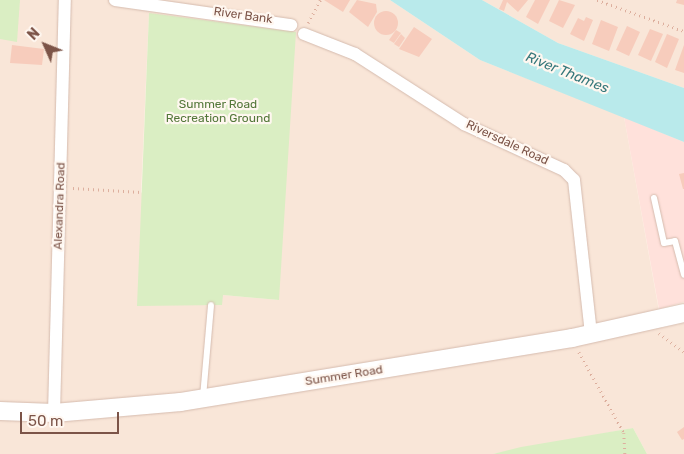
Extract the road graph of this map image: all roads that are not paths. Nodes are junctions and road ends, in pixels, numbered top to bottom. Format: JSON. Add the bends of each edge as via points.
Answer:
{"nodes":[{"id":1,"x":65,"y":0,"type":"edge"},
{"id":2,"x":115,"y":0,"type":"edge"},
{"id":3,"x":194,"y":5,"type":"edge"},
{"id":4,"x":291,"y":25,"type":"dead end"},
{"id":5,"x":304,"y":34,"type":"road end"},
{"id":6,"x":654,"y":198,"type":"dead end"},
{"id":7,"x":684,"y":275,"type":"edge"},
{"id":8,"x":211,"y":305,"type":"dead end"},
{"id":9,"x":684,"y":313,"type":"edge"},
{"id":10,"x":591,"y":334,"type":"junction"},
{"id":11,"x":202,"y":399,"type":"junction"},
{"id":12,"x":0,"y":412,"type":"edge"},
{"id":13,"x":54,"y":413,"type":"junction"}],
"edges":[{"from":1,"to":13,"type":"street","name":"Alexandra Road"},
{"from":2,"to":3,"type":"street","name":"River Bank"},
{"from":3,"to":4,"type":"street","name":"River Bank"},
{"from":5,"to":10,"type":"street","name":"Riversdale Road","via":[[355,54],[464,124],[564,170],[574,180]]},
{"from":6,"to":7,"type":"lane","via":[[664,243],[675,241]]},
{"from":8,"to":11,"type":"lane"},
{"from":9,"to":10,"type":"street","name":"Summer Road"},
{"from":10,"to":11,"type":"street","name":"Summer Road"},
{"from":11,"to":13,"type":"street","name":"Summer Road"},
{"from":12,"to":13,"type":"street","name":"Summer Road"}]}
